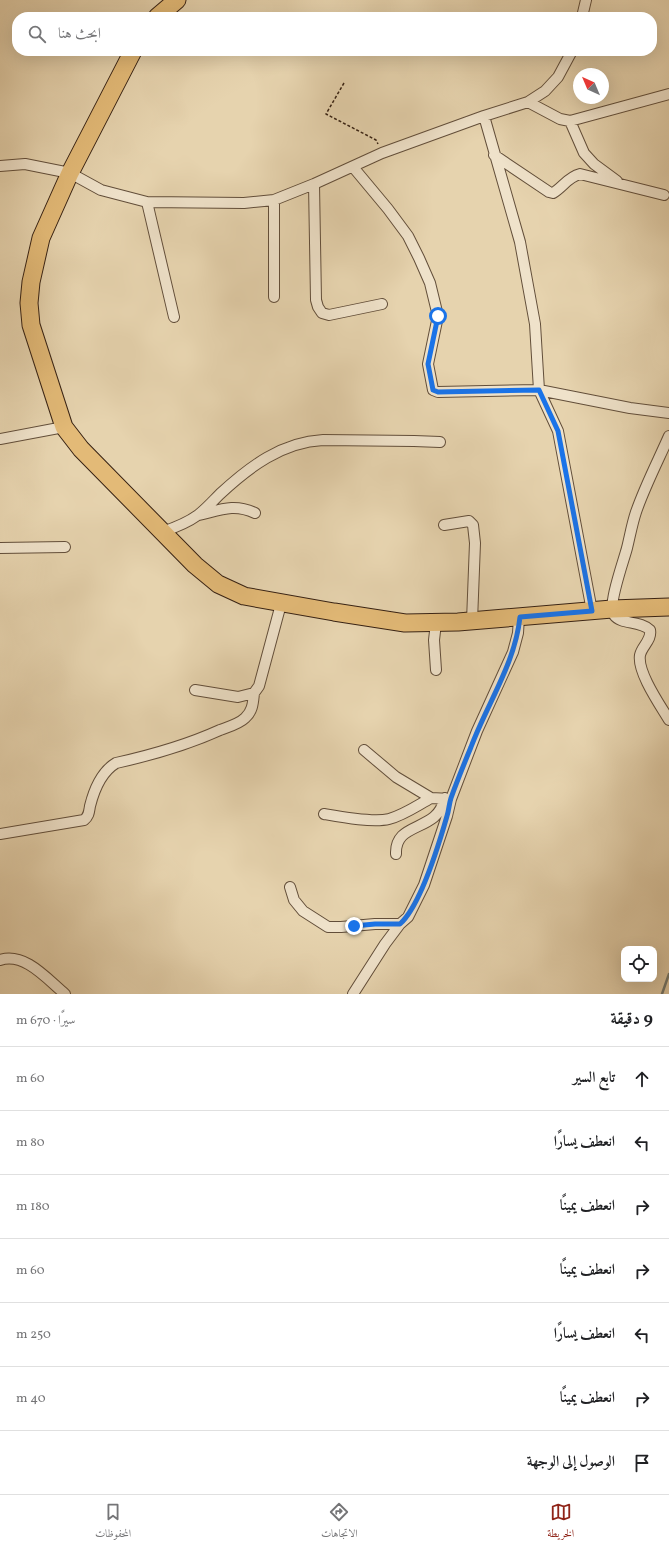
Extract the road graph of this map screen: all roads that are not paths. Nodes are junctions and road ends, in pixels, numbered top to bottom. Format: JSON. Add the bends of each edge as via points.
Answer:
{"nodes":[{"id":1,"x":176,"y":0,"type":"edge"},
{"id":2,"x":586,"y":0,"type":"edge"},
{"id":3,"x":163,"y":12,"type":"edge"},
{"id":4,"x":583,"y":12,"type":"edge"},
{"id":5,"x":130,"y":56,"type":"edge"},
{"id":6,"x":569,"y":56,"type":"edge"},
{"id":7,"x":669,"y":94,"type":"edge"},
{"id":8,"x":528,"y":102,"type":"junction"},
{"id":9,"x":484,"y":116,"type":"junction"},
{"id":10,"x":570,"y":121,"type":"junction"},
{"id":11,"x":494,"y":155,"type":"junction"},
{"id":12,"x":0,"y":166,"type":"edge"},
{"id":13,"x":353,"y":167,"type":"junction"},
{"id":14,"x":70,"y":173,"type":"junction"},
{"id":15,"x":619,"y":183,"type":"junction"},
{"id":16,"x":314,"y":184,"type":"junction"},
{"id":17,"x":664,"y":195,"type":"dead end"},
{"id":18,"x":274,"y":200,"type":"junction"},
{"id":19,"x":147,"y":202,"type":"junction"},
{"id":20,"x":274,"y":297,"type":"dead end"},
{"id":21,"x":382,"y":304,"type":"dead end"},
{"id":22,"x":174,"y":317,"type":"dead end"},
{"id":23,"x":539,"y":390,"type":"junction"},
{"id":24,"x":669,"y":412,"type":"edge"},
{"id":25,"x":64,"y":427,"type":"junction"},
{"id":26,"x":669,"y":436,"type":"edge"},
{"id":27,"x":0,"y":439,"type":"edge"},
{"id":28,"x":440,"y":442,"type":"dead end"},
{"id":29,"x":255,"y":513,"type":"dead end"},
{"id":30,"x":198,"y":516,"type":"junction"},
{"id":31,"x":444,"y":525,"type":"dead end"},
{"id":32,"x":162,"y":532,"type":"junction"},
{"id":33,"x":65,"y":547,"type":"dead end"},
{"id":34,"x":0,"y":548,"type":"edge"},
{"id":35,"x":281,"y":604,"type":"junction"},
{"id":36,"x":669,"y":607,"type":"edge"},
{"id":37,"x":612,"y":609,"type":"junction"},
{"id":38,"x":592,"y":611,"type":"junction"},
{"id":39,"x":520,"y":617,"type":"junction"},
{"id":40,"x":472,"y":621,"type":"junction"},
{"id":41,"x":436,"y":623,"type":"junction"},
{"id":42,"x":436,"y":670,"type":"dead end"},
{"id":43,"x":195,"y":690,"type":"dead end"},
{"id":44,"x":254,"y":693,"type":"junction"},
{"id":45,"x":666,"y":711,"type":"edge"},
{"id":46,"x":669,"y":720,"type":"edge"},
{"id":47,"x":364,"y":750,"type":"dead end"},
{"id":48,"x":431,"y":798,"type":"junction"},
{"id":49,"x":448,"y":799,"type":"junction"},
{"id":50,"x":324,"y":814,"type":"dead end"},
{"id":51,"x":0,"y":834,"type":"edge"},
{"id":52,"x":396,"y":854,"type":"dead end"},
{"id":53,"x":290,"y":887,"type":"dead end"},
{"id":54,"x":400,"y":924,"type":"junction"},
{"id":55,"x":0,"y":960,"type":"edge"},
{"id":56,"x":65,"y":994,"type":"edge"},
{"id":57,"x":353,"y":994,"type":"edge"}],
"edges":[{"from":1,"to":3,"type":"main road"},
{"from":2,"to":4,"type":"street"},
{"from":5,"to":14,"type":"main road"},
{"from":6,"to":8,"type":"street","via":[[558,77],[546,91]]},
{"from":7,"to":10,"type":"street"},
{"from":8,"to":9,"type":"street"},
{"from":8,"to":10,"type":"street","via":[[560,120]]},
{"from":9,"to":11,"type":"street"},
{"from":9,"to":13,"type":"street"},
{"from":10,"to":15,"type":"street","via":[[584,154]]},
{"from":11,"to":15,"type":"street","via":[[553,193],[580,174]]},
{"from":11,"to":23,"type":"street","via":[[520,242],[535,324]]},
{"from":12,"to":14,"type":"street","via":[[25,164]]},
{"from":13,"to":16,"type":"street"},
{"from":13,"to":23,"type":"street","via":[[408,236],[430,283],[438,316],[428,364],[433,390]]},
{"from":14,"to":19,"type":"street","via":[[101,190]]},
{"from":14,"to":25,"type":"main road","via":[[41,238],[34,263],[29,303],[31,325]]},
{"from":15,"to":17,"type":"street"},
{"from":16,"to":18,"type":"street"},
{"from":16,"to":21,"type":"street","via":[[318,307],[322,313],[329,314]]},
{"from":18,"to":19,"type":"street","via":[[244,203]]},
{"from":18,"to":20,"type":"street"},
{"from":19,"to":22,"type":"street"},
{"from":23,"to":24,"type":"street","via":[[630,408]]},
{"from":23,"to":38,"type":"street","via":[[558,431]]},
{"from":25,"to":27,"type":"street"},
{"from":25,"to":32,"type":"main road","via":[[81,449]]},
{"from":26,"to":37,"type":"street","via":[[636,512]]},
{"from":28,"to":30,"type":"street","via":[[309,441],[294,445],[254,465]]},
{"from":29,"to":30,"type":"street","via":[[229,507]]},
{"from":30,"to":32,"type":"street"},
{"from":31,"to":40,"type":"street","via":[[469,521],[473,525],[475,543]]},
{"from":32,"to":35,"type":"main road","via":[[218,584],[244,596]]},
{"from":33,"to":34,"type":"street"},
{"from":35,"to":41,"type":"main road","via":[[405,623]]},
{"from":35,"to":44,"type":"street","via":[[259,686]]},
{"from":36,"to":37,"type":"main road"},
{"from":37,"to":38,"type":"main road"},
{"from":37,"to":45,"type":"street","via":[[620,620],[646,626],[650,630],[650,638],[639,657],[642,673]]},
{"from":38,"to":39,"type":"main road"},
{"from":39,"to":40,"type":"main road"},
{"from":39,"to":49,"type":"street","via":[[513,652]]},
{"from":40,"to":41,"type":"main road"},
{"from":41,"to":42,"type":"street"},
{"from":43,"to":44,"type":"street","via":[[238,697]]},
{"from":44,"to":51,"type":"street","via":[[253,707],[245,718],[236,723],[172,749],[110,766],[96,787],[89,814],[84,820]]},
{"from":45,"to":46,"type":"street"},
{"from":47,"to":48,"type":"street","via":[[396,777]]},
{"from":48,"to":49,"type":"street"},
{"from":48,"to":50,"type":"street","via":[[389,819],[375,820]]},
{"from":49,"to":52,"type":"street","via":[[434,817],[401,837],[396,846]]},
{"from":49,"to":54,"type":"street","via":[[447,816],[424,885],[408,917]]},
{"from":53,"to":54,"type":"street","via":[[294,900],[303,911],[328,926]]},
{"from":54,"to":57,"type":"street"},
{"from":55,"to":56,"type":"street","via":[[8,957],[30,964]]}]}
